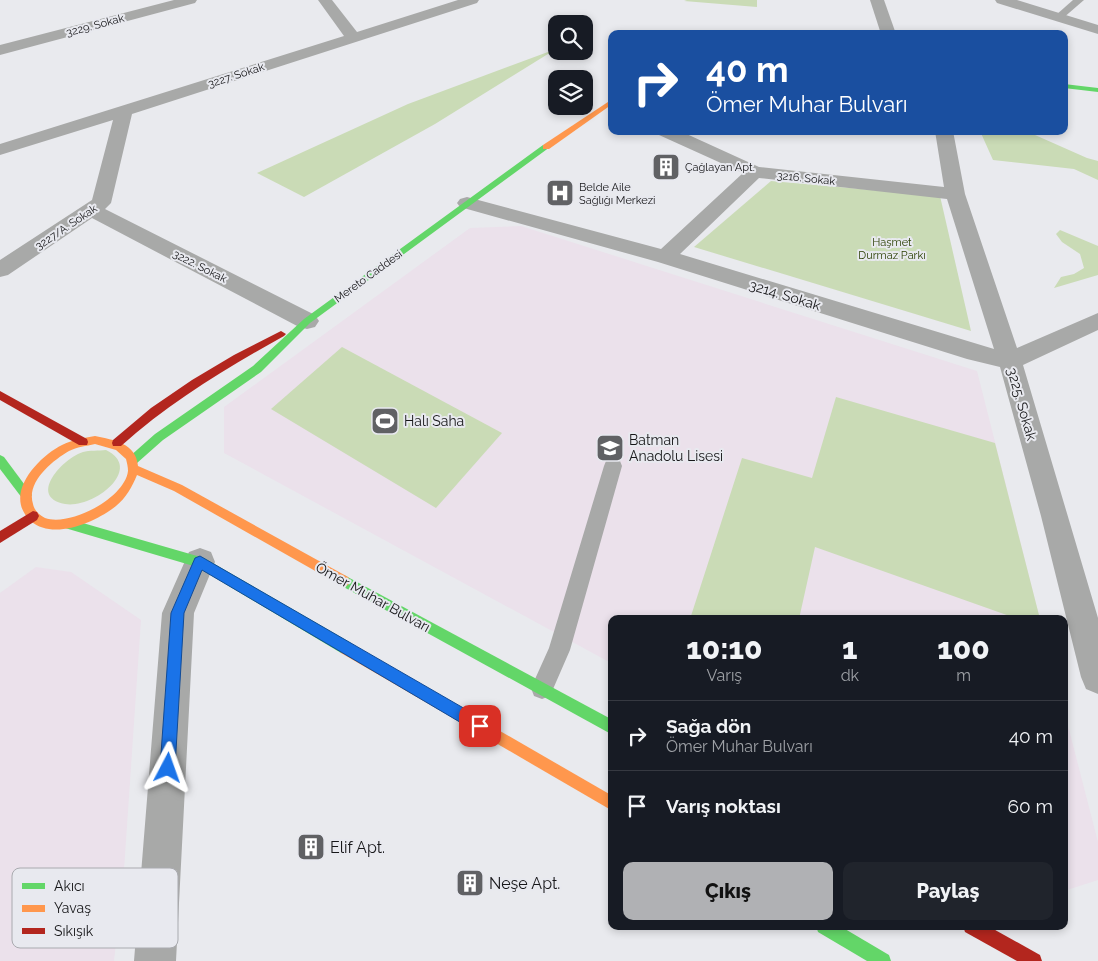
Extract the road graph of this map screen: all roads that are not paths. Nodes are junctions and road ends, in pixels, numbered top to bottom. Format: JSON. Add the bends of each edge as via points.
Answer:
{"nodes":[{"id":1,"x":190,"y":0,"type":"edge"},
{"id":2,"x":325,"y":0,"type":"edge"},
{"id":3,"x":472,"y":0,"type":"edge"},
{"id":4,"x":877,"y":0,"type":"edge"},
{"id":5,"x":1002,"y":0,"type":"edge"},
{"id":6,"x":1079,"y":0,"type":"edge"},
{"id":7,"x":1059,"y":18,"type":"junction"},
{"id":8,"x":888,"y":30,"type":"edge"},
{"id":9,"x":1098,"y":30,"type":"edge"},
{"id":10,"x":353,"y":37,"type":"junction"},
{"id":11,"x":0,"y":50,"type":"edge"},
{"id":12,"x":1068,"y":86,"type":"edge"},
{"id":13,"x":1098,"y":90,"type":"edge"},
{"id":14,"x":608,"y":105,"type":"edge"},
{"id":15,"x":124,"y":110,"type":"junction"},
{"id":16,"x":674,"y":135,"type":"edge"},
{"id":17,"x":945,"y":135,"type":"edge"},
{"id":18,"x":0,"y":150,"type":"edge"},
{"id":19,"x":755,"y":172,"type":"junction"},
{"id":20,"x":955,"y":194,"type":"junction"},
{"id":21,"x":468,"y":203,"type":"junction"},
{"id":22,"x":92,"y":210,"type":"junction"},
{"id":23,"x":665,"y":257,"type":"junction"},
{"id":24,"x":0,"y":270,"type":"edge"},
{"id":25,"x":307,"y":321,"type":"junction"},
{"id":26,"x":1098,"y":321,"type":"edge"},
{"id":27,"x":1010,"y":361,"type":"junction"},
{"id":28,"x":0,"y":395,"type":"edge"},
{"id":29,"x":83,"y":442,"type":"junction"},
{"id":30,"x":117,"y":443,"type":"junction"},
{"id":31,"x":0,"y":460,"type":"edge"},
{"id":32,"x":134,"y":464,"type":"junction"},
{"id":33,"x":613,"y":466,"type":"dead end"},
{"id":34,"x":26,"y":495,"type":"junction"},
{"id":35,"x":33,"y":516,"type":"junction"},
{"id":36,"x":69,"y":524,"type":"junction"},
{"id":37,"x":0,"y":538,"type":"edge"},
{"id":38,"x":200,"y":562,"type":"junction"},
{"id":39,"x":1098,"y":677,"type":"edge"},
{"id":40,"x":542,"y":688,"type":"junction"},
{"id":41,"x":608,"y":725,"type":"edge"},
{"id":42,"x":608,"y":801,"type":"edge"},
{"id":43,"x":161,"y":868,"type":"edge"},
{"id":44,"x":831,"y":930,"type":"edge"},
{"id":45,"x":978,"y":930,"type":"edge"},
{"id":46,"x":156,"y":948,"type":"edge"},
{"id":47,"x":155,"y":961,"type":"edge"},
{"id":48,"x":884,"y":961,"type":"edge"},
{"id":49,"x":1034,"y":961,"type":"edge"}],
"edges":[{"from":1,"to":11,"type":"street","name":"3229. Sokak"},
{"from":2,"to":10,"type":"street"},
{"from":3,"to":10,"type":"street","name":"3227. Sokak"},
{"from":4,"to":8,"type":"street"},
{"from":5,"to":7,"type":"street"},
{"from":6,"to":7,"type":"lane"},
{"from":7,"to":9,"type":"street"},
{"from":10,"to":15,"type":"street","name":"3227. Sokak"},
{"from":12,"to":13,"type":"main road"},
{"from":14,"to":21,"type":"main road","name":"Mereto Caddesi"},
{"from":15,"to":18,"type":"street","name":"3227. Sokak"},
{"from":15,"to":22,"type":"street","name":"3227/A. Sokak","via":[[101,203]]},
{"from":16,"to":19,"type":"street","name":"3216. Sokak"},
{"from":17,"to":20,"type":"street","name":"3225. Sokak"},
{"from":19,"to":20,"type":"street","name":"3216. Sokak"},
{"from":19,"to":23,"type":"street"},
{"from":20,"to":27,"type":"street","name":"3225. Sokak"},
{"from":21,"to":23,"type":"street","name":"3214. Sokak"},
{"from":21,"to":25,"type":"main road","name":"Mereto Caddesi"},
{"from":22,"to":24,"type":"street","name":"3227/A. Sokak"},
{"from":22,"to":25,"type":"street","name":"3222. Sokak"},
{"from":23,"to":27,"type":"street","name":"3214. Sokak"},
{"from":25,"to":30,"type":"main road","via":[[225,364],[159,406]]},
{"from":25,"to":32,"type":"main road","name":"Mereto Caddesi","via":[[257,369],[159,437]]},
{"from":26,"to":27,"type":"street"},
{"from":27,"to":39,"type":"street","name":"3225. Sokak"},
{"from":28,"to":29,"type":"main road"},
{"from":29,"to":30,"type":"main road","via":[[107,440]]},
{"from":29,"to":34,"type":"main road","via":[[66,448],[39,469]]},
{"from":30,"to":32,"type":"main road","via":[[128,450]]},
{"from":31,"to":34,"type":"main road"},
{"from":32,"to":36,"type":"main road","via":[[130,482],[120,497],[88,519]]},
{"from":32,"to":40,"type":"main road","name":"Ömer Muhar Bulvarı"},
{"from":33,"to":40,"type":"lane","via":[[559,650]]},
{"from":34,"to":35,"type":"main road","via":[[27,506]]},
{"from":35,"to":36,"type":"main road","via":[[42,522]]},
{"from":35,"to":37,"type":"main road"},
{"from":36,"to":38,"type":"main road"},
{"from":38,"to":42,"type":"main road"},
{"from":38,"to":43,"type":"street","via":[[178,613]]},
{"from":40,"to":41,"type":"main road","name":"Ömer Muhar Bulvarı"},
{"from":44,"to":48,"type":"main road"},
{"from":45,"to":49,"type":"main road"},
{"from":46,"to":47,"type":"street"}]}
